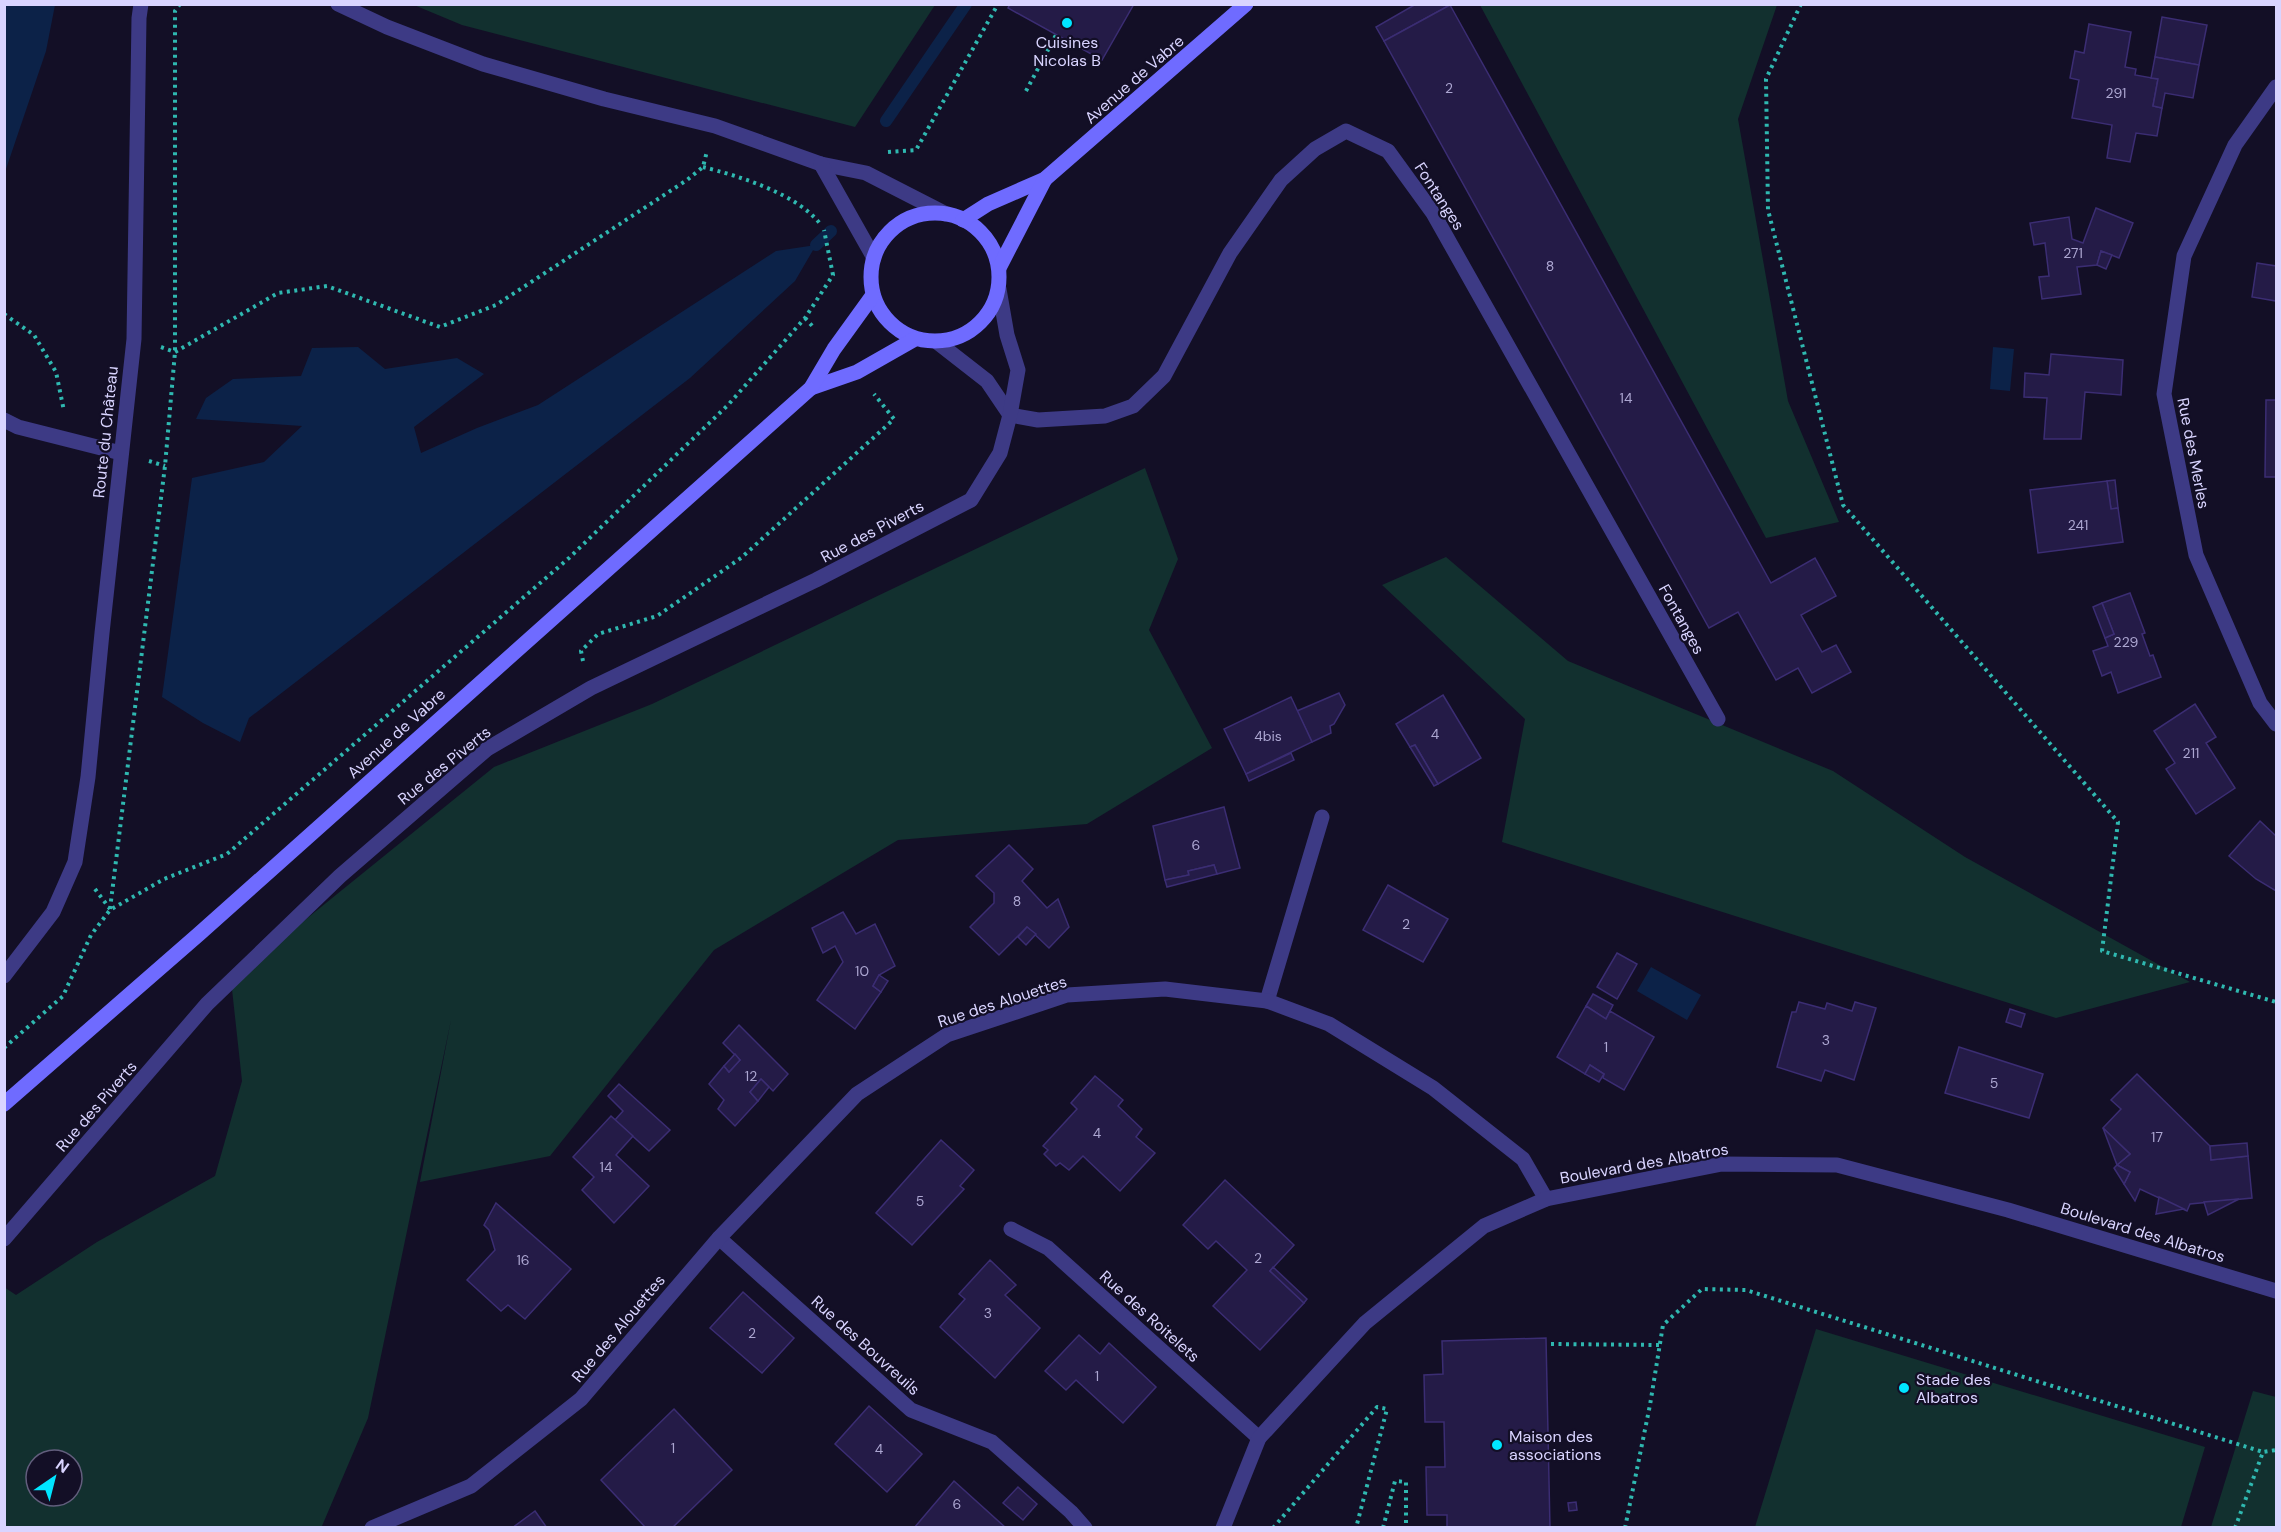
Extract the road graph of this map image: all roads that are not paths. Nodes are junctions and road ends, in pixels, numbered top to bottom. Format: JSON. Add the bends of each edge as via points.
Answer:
{"nodes":[{"id":1,"x":141,"y":4,"type":"edge"},
{"id":2,"x":338,"y":4,"type":"edge"},
{"id":3,"x":1246,"y":4,"type":"edge"},
{"id":4,"x":2277,"y":87,"type":"edge"},
{"id":5,"x":820,"y":164,"type":"junction"},
{"id":6,"x":1045,"y":179,"type":"junction"},
{"id":7,"x":946,"y":213,"type":"junction"},
{"id":8,"x":963,"y":220,"type":"junction"},
{"id":9,"x":874,"y":258,"type":"junction"},
{"id":10,"x":999,"y":267,"type":"junction"},
{"id":11,"x":999,"y":290,"type":"junction"},
{"id":12,"x":873,"y":295,"type":"junction"},
{"id":13,"x":915,"y":339,"type":"junction"},
{"id":14,"x":937,"y":342,"type":"junction"},
{"id":15,"x":812,"y":388,"type":"junction"},
{"id":16,"x":1010,"y":415,"type":"junction"},
{"id":17,"x":4,"y":420,"type":"edge"},
{"id":18,"x":121,"y":453,"type":"junction"},
{"id":19,"x":1718,"y":719,"type":"dead end"},
{"id":20,"x":2277,"y":724,"type":"edge"},
{"id":21,"x":1322,"y":817,"type":"dead end"},
{"id":22,"x":4,"y":976,"type":"edge"},
{"id":23,"x":1267,"y":1002,"type":"junction"},
{"id":24,"x":4,"y":1104,"type":"edge"},
{"id":25,"x":1546,"y":1199,"type":"junction"},
{"id":26,"x":1011,"y":1229,"type":"dead end"},
{"id":27,"x":718,"y":1238,"type":"junction"},
{"id":28,"x":4,"y":1239,"type":"edge"},
{"id":29,"x":2277,"y":1291,"type":"edge"},
{"id":30,"x":1259,"y":1438,"type":"junction"},
{"id":31,"x":372,"y":1527,"type":"edge"},
{"id":32,"x":1084,"y":1527,"type":"edge"},
{"id":33,"x":1223,"y":1527,"type":"edge"}],
"edges":[{"from":1,"to":18,"type":"street","name":"Route du Château","via":[[134,339]]},
{"from":2,"to":5,"type":"street","via":[[483,64],[715,126]]},
{"from":3,"to":6,"type":"main road","name":"Avenue de Vabre"},
{"from":4,"to":20,"type":"street","name":"Rue des Merles","via":[[2235,145],[2184,256],[2164,394],[2196,555],[2260,703]]},
{"from":5,"to":7,"type":"street","via":[[866,173]]},
{"from":5,"to":9,"type":"street"},
{"from":6,"to":8,"type":"main road","name":"Avenue de Vabre","via":[[988,204]]},
{"from":6,"to":10,"type":"main road","name":"Avenue de Vabre"},
{"from":7,"to":8,"type":"main road"},
{"from":7,"to":9,"type":"main road","via":[[910,218],[894,228]]},
{"from":8,"to":10,"type":"main road","via":[[979,230],[992,247]]},
{"from":9,"to":12,"type":"main road"},
{"from":10,"to":11,"type":"main road"},
{"from":11,"to":14,"type":"main road","via":[[991,310],[977,327],[958,338]]},
{"from":11,"to":16,"type":"street","name":"Rue des Piverts","via":[[1018,370]]},
{"from":12,"to":13,"type":"main road","via":[[896,329]]},
{"from":12,"to":15,"type":"main road","name":"Avenue de Vabre"},
{"from":13,"to":14,"type":"main road"},
{"from":13,"to":15,"type":"main road","name":"Avenue de Vabre","via":[[857,372]]},
{"from":14,"to":16,"type":"street","via":[[987,381]]},
{"from":15,"to":24,"type":"main road","name":"Avenue de Vabre"},
{"from":16,"to":19,"type":"street","name":"Fontanges","via":[[1038,420],[1105,416],[1133,406],[1164,376],[1230,253],[1281,180],[1315,149],[1347,131],[1388,151],[1433,213]]},
{"from":16,"to":28,"type":"street","name":"Rue des Piverts","via":[[1000,453],[971,500],[591,688],[487,749],[340,876],[207,1004]]},
{"from":17,"to":18,"type":"street"},
{"from":18,"to":22,"type":"street","name":"Route du Château","via":[[88,777],[75,862],[53,912]]},
{"from":21,"to":23,"type":"street"},
{"from":23,"to":25,"type":"street","name":"Rue des Alouettes","via":[[1329,1024],[1433,1088],[1522,1159]]},
{"from":23,"to":27,"type":"street","name":"Rue des Alouettes","via":[[1166,989],[1067,995],[947,1035],[857,1094]]},
{"from":25,"to":29,"type":"street","name":"Boulevard des Albatros","via":[[1722,1164],[1837,1165],[2008,1210]]},
{"from":25,"to":30,"type":"street","name":"Boulevard des Albatros","via":[[1484,1226],[1374,1316]]},
{"from":26,"to":30,"type":"street","name":"Rue des Roitelets","via":[[1048,1248]]},
{"from":27,"to":31,"type":"street","name":"Rue des Alouettes","via":[[581,1399],[471,1486]]},
{"from":27,"to":32,"type":"street","name":"Rue des Bouvreuils","via":[[911,1410],[992,1442]]},
{"from":30,"to":33,"type":"street","name":"Boulevard des Albatros"}]}
